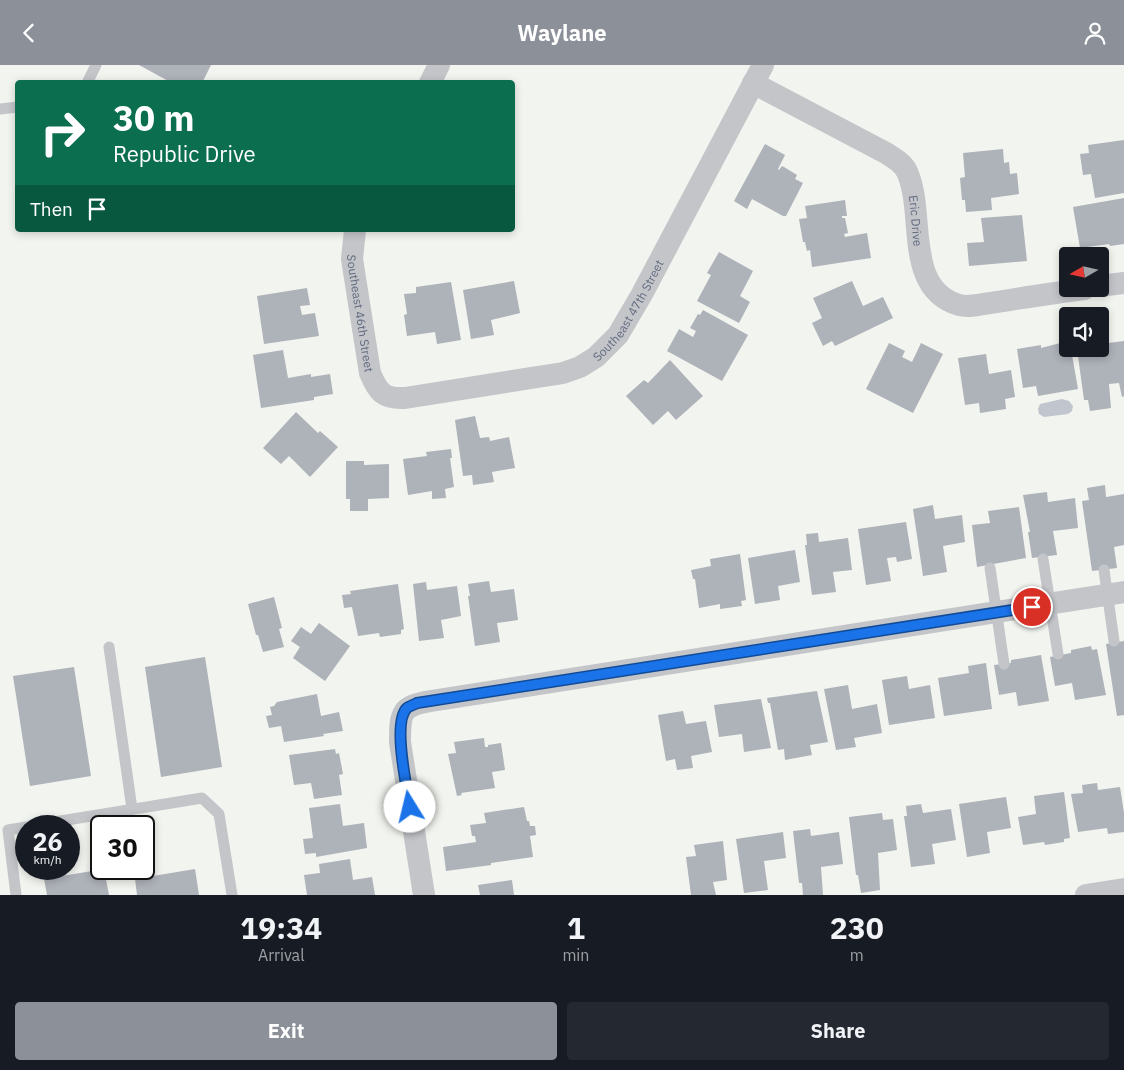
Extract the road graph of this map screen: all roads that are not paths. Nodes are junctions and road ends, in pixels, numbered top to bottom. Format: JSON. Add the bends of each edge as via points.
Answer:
{"nodes":[{"id":1,"x":96,"y":65,"type":"edge"},
{"id":2,"x":439,"y":65,"type":"edge"},
{"id":3,"x":758,"y":74,"type":"edge"},
{"id":4,"x":88,"y":80,"type":"edge"},
{"id":5,"x":432,"y":80,"type":"edge"},
{"id":6,"x":15,"y":107,"type":"edge"},
{"id":7,"x":0,"y":109,"type":"edge"},
{"id":8,"x":355,"y":232,"type":"edge"},
{"id":9,"x":1124,"y":283,"type":"edge"},
{"id":10,"x":1109,"y":285,"type":"edge"},
{"id":11,"x":1059,"y":292,"type":"edge"},
{"id":12,"x":382,"y":392,"type":"joint"},
{"id":13,"x":1043,"y":559,"type":"dead end"},
{"id":14,"x":990,"y":568,"type":"dead end"},
{"id":15,"x":1104,"y":570,"type":"dead end"},
{"id":16,"x":1116,"y":594,"type":"edge"},
{"id":17,"x":1050,"y":604,"type":"junction"},
{"id":18,"x":996,"y":612,"type":"junction"},
{"id":19,"x":1114,"y":641,"type":"dead end"},
{"id":20,"x":109,"y":647,"type":"dead end"},
{"id":21,"x":1058,"y":655,"type":"dead end"},
{"id":22,"x":1004,"y":664,"type":"dead end"},
{"id":23,"x":132,"y":809,"type":"junction"},
{"id":24,"x":80,"y":818,"type":"edge"},
{"id":25,"x":15,"y":829,"type":"edge"},
{"id":26,"x":1124,"y":889,"type":"edge"},
{"id":27,"x":16,"y":895,"type":"edge"},
{"id":28,"x":232,"y":895,"type":"edge"},
{"id":29,"x":424,"y":895,"type":"edge"},
{"id":30,"x":1086,"y":895,"type":"edge"}],
"edges":[{"from":1,"to":4,"type":"lane"},
{"from":2,"to":5,"type":"street"},
{"from":3,"to":11,"type":"street","name":"Eric Drive","via":[[886,153],[908,172],[924,274],[932,289],[945,299],[960,306]]},
{"from":3,"to":12,"type":"street","name":"Southeast 47th Street","via":[[618,335],[596,357],[563,373],[405,398],[391,398]]},
{"from":6,"to":7,"type":"lane"},
{"from":8,"to":12,"type":"street","name":"Southeast 46th Street","via":[[352,259],[370,373]]},
{"from":9,"to":10,"type":"street"},
{"from":13,"to":17,"type":"lane"},
{"from":14,"to":18,"type":"lane"},
{"from":15,"to":16,"type":"lane"},
{"from":16,"to":17,"type":"street"},
{"from":16,"to":19,"type":"lane"},
{"from":17,"to":18,"type":"street"},
{"from":17,"to":21,"type":"lane"},
{"from":18,"to":22,"type":"lane"},
{"from":18,"to":29,"type":"street","via":[[412,705],[404,713],[400,742]]},
{"from":20,"to":23,"type":"lane"},
{"from":23,"to":24,"type":"lane"},
{"from":23,"to":28,"type":"lane","via":[[202,798],[219,814]]},
{"from":25,"to":27,"type":"lane","via":[[8,830]]},
{"from":26,"to":30,"type":"street"}]}
